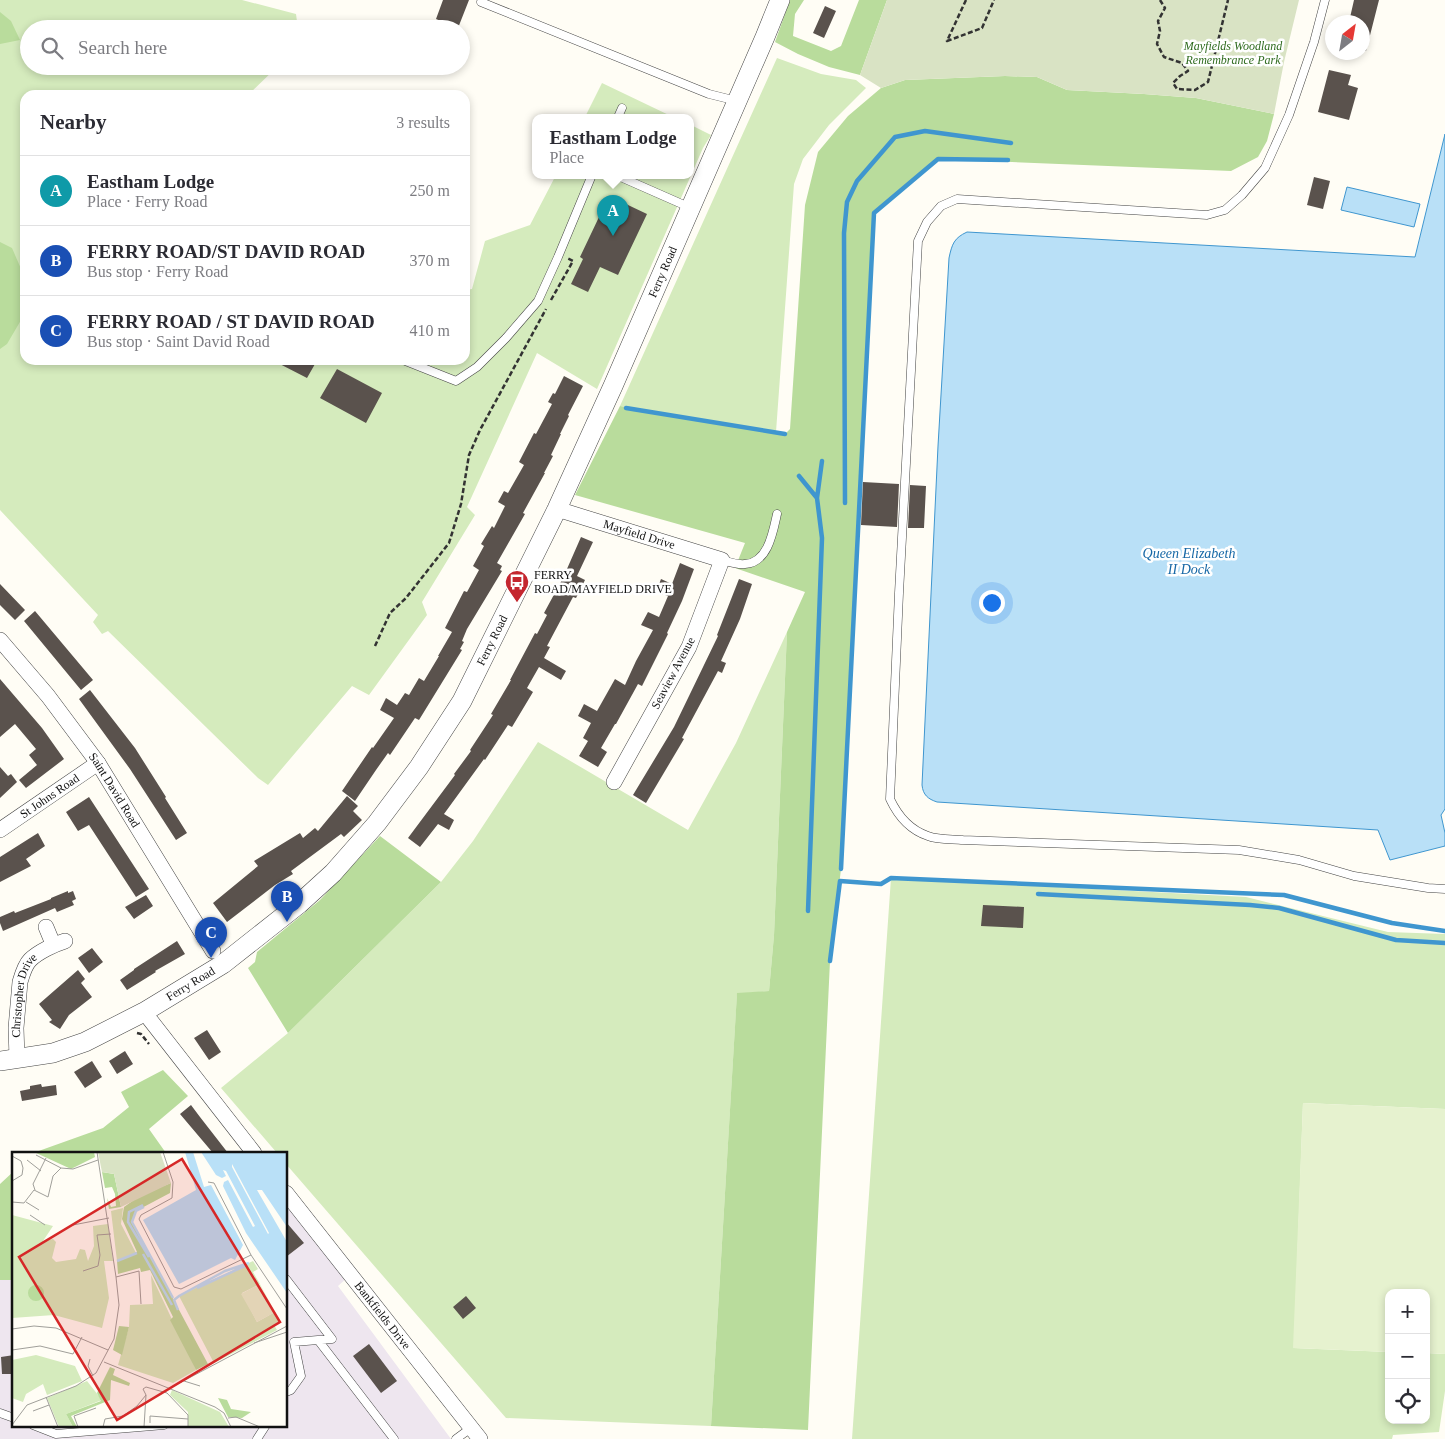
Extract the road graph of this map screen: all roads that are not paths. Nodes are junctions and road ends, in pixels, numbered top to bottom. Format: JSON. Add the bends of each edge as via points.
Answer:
{"nodes":[{"id":1,"x":780,"y":0,"type":"edge"},
{"id":2,"x":1326,"y":0,"type":"edge"},
{"id":3,"x":482,"y":2,"type":"dead end"},
{"id":4,"x":737,"y":102,"type":"junction"},
{"id":5,"x":622,"y":108,"type":"dead end"},
{"id":6,"x":619,"y":114,"type":"edge"},
{"id":7,"x":590,"y":179,"type":"edge"},
{"id":8,"x":625,"y":179,"type":"edge"},
{"id":9,"x":691,"y":208,"type":"junction"},
{"id":10,"x":416,"y":365,"type":"edge"},
{"id":11,"x":557,"y":509,"type":"junction"},
{"id":12,"x":777,"y":514,"type":"dead end"},
{"id":13,"x":722,"y":560,"type":"junction"},
{"id":14,"x":0,"y":640,"type":"edge"},
{"id":15,"x":98,"y":763,"type":"junction"},
{"id":16,"x":614,"y":782,"type":"dead end"},
{"id":17,"x":0,"y":830,"type":"edge"},
{"id":18,"x":1445,"y":889,"type":"edge"},
{"id":19,"x":46,"y":927,"type":"dead end"},
{"id":20,"x":213,"y":951,"type":"dead end"},
{"id":21,"x":144,"y":1012,"type":"junction"},
{"id":22,"x":8,"y":1059,"type":"edge"},
{"id":23,"x":253,"y":1152,"type":"edge"},
{"id":24,"x":288,"y":1196,"type":"edge"},
{"id":25,"x":288,"y":1282,"type":"edge"},
{"id":26,"x":318,"y":1340,"type":"junction"},
{"id":27,"x":288,"y":1393,"type":"edge"},
{"id":28,"x":0,"y":1413,"type":"edge"},
{"id":29,"x":12,"y":1417,"type":"edge"},
{"id":30,"x":36,"y":1426,"type":"edge"},
{"id":31,"x":152,"y":1426,"type":"edge"},
{"id":32,"x":265,"y":1426,"type":"edge"},
{"id":33,"x":476,"y":1433,"type":"edge"},
{"id":34,"x":257,"y":1439,"type":"edge"},
{"id":35,"x":394,"y":1439,"type":"edge"},
{"id":36,"x":456,"y":1439,"type":"edge"}],
"edges":[{"from":1,"to":4,"type":"street","name":"Ferry Road"},
{"from":2,"to":18,"type":"lane","via":[[1289,115],[1272,154],[1248,189],[1225,210],[1207,215],[957,199],[940,206],[927,222],[918,241],[890,799],[910,828],[929,837],[1239,850],[1299,860],[1354,876]]},
{"from":3,"to":4,"type":"lane","via":[[709,94]]},
{"from":4,"to":9,"type":"street","name":"Ferry Road"},
{"from":5,"to":6,"type":"lane"},
{"from":7,"to":10,"type":"lane","via":[[538,301],[506,338],[477,367],[456,381]]},
{"from":8,"to":9,"type":"lane"},
{"from":9,"to":11,"type":"street","name":"Ferry Road"},
{"from":11,"to":13,"type":"street","name":"Mayfield Drive"},
{"from":11,"to":21,"type":"street","name":"Ferry Road","via":[[462,701],[377,823],[333,873],[299,904],[223,964]]},
{"from":12,"to":13,"type":"lane","via":[[772,535],[759,559],[747,564]]},
{"from":13,"to":16,"type":"street","name":"Seaview Avenue","via":[[689,647]]},
{"from":14,"to":15,"type":"street","name":"Saint David Road","via":[[48,696]]},
{"from":15,"to":17,"type":"street","name":"St Johns Road"},
{"from":15,"to":20,"type":"street","name":"Saint David Road"},
{"from":19,"to":22,"type":"street","name":"Christopher Drive","via":[[59,943],[30,960],[22,974],[16,1028]]},
{"from":21,"to":22,"type":"street","name":"Ferry Road","via":[[86,1042],[53,1054]]},
{"from":21,"to":23,"type":"street"},
{"from":24,"to":33,"type":"street","name":"Bankfields Drive"},
{"from":25,"to":26,"type":"lane","via":[[332,1339]]},
{"from":26,"to":27,"type":"lane","via":[[294,1342],[301,1376]]},
{"from":26,"to":35,"type":"lane"},
{"from":28,"to":29,"type":"lane"},
{"from":30,"to":31,"type":"lane","via":[[56,1434]]},
{"from":32,"to":34,"type":"lane"},
{"from":33,"to":36,"type":"lane"}]}
